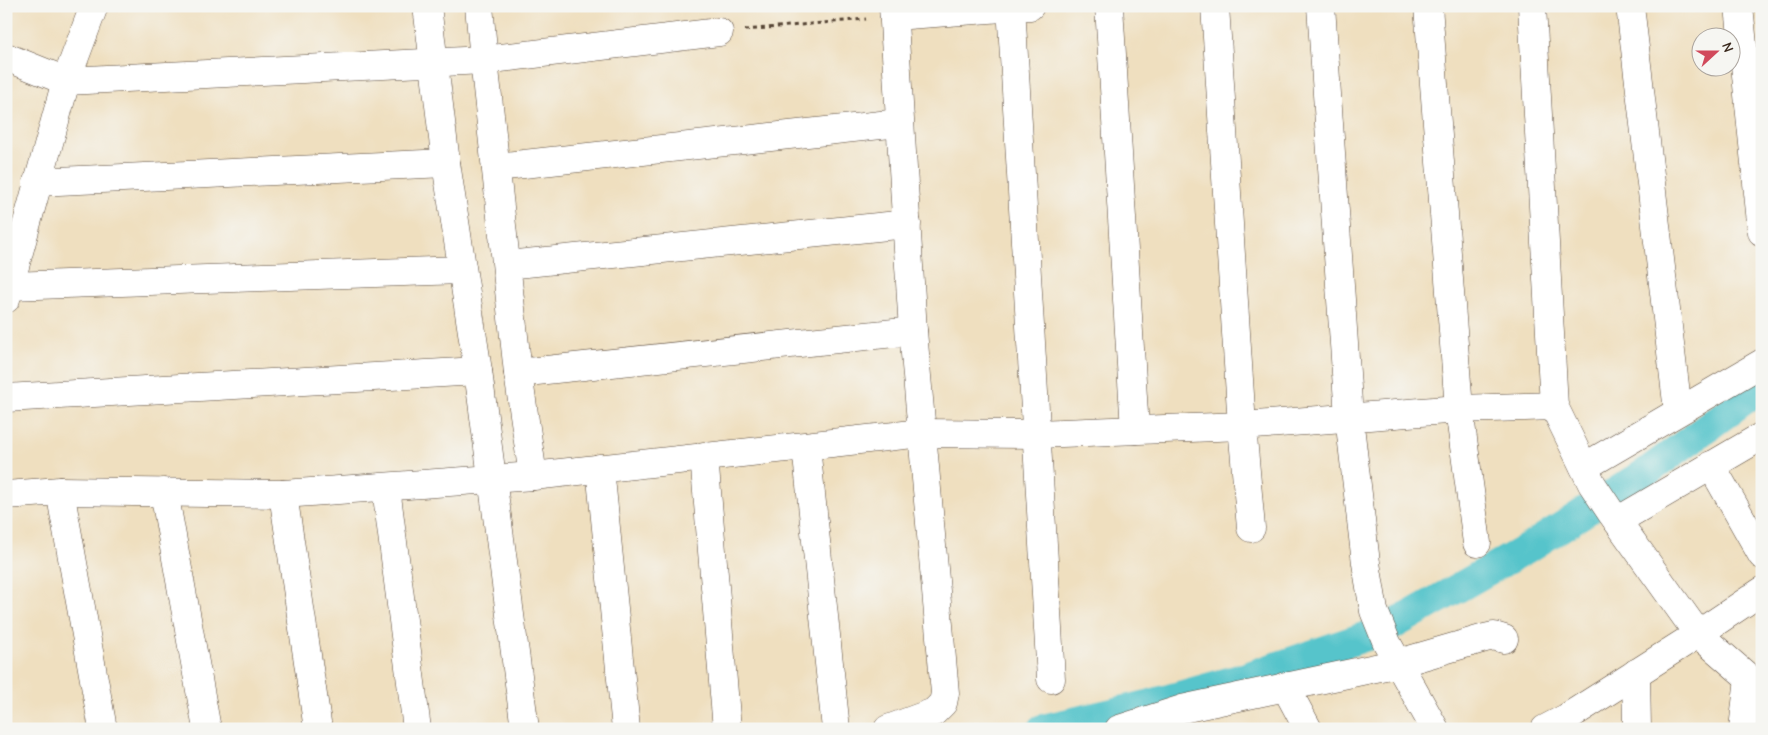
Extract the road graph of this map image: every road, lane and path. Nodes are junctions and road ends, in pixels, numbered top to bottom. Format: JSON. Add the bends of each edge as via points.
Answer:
{"nodes":[{"id":1,"x":94,"y":6,"type":"edge"},
{"id":2,"x":427,"y":6,"type":"edge"},
{"id":3,"x":479,"y":6,"type":"edge"},
{"id":4,"x":1109,"y":6,"type":"edge"},
{"id":5,"x":1214,"y":6,"type":"edge"},
{"id":6,"x":1321,"y":6,"type":"edge"},
{"id":7,"x":1428,"y":6,"type":"edge"},
{"id":8,"x":1532,"y":6,"type":"edge"},
{"id":9,"x":1630,"y":6,"type":"edge"},
{"id":10,"x":1739,"y":6,"type":"edge"},
{"id":11,"x":1018,"y":7,"type":"edge"},
{"id":12,"x":893,"y":11,"type":"edge"},
{"id":13,"x":719,"y":32,"type":"joint"},
{"id":14,"x":6,"y":57,"type":"edge"},
{"id":15,"x":484,"y":60,"type":"junction"},
{"id":16,"x":433,"y":63,"type":"junction"},
{"id":17,"x":66,"y":80,"type":"junction"},
{"id":18,"x":899,"y":123,"type":"junction"},
{"id":19,"x":446,"y":163,"type":"junction"},
{"id":20,"x":496,"y":167,"type":"junction"},
{"id":21,"x":37,"y":182,"type":"junction"},
{"id":22,"x":906,"y":224,"type":"junction"},
{"id":23,"x":1762,"y":232,"type":"edge"},
{"id":24,"x":507,"y":265,"type":"junction"},
{"id":25,"x":461,"y":270,"type":"junction"},
{"id":26,"x":8,"y":292,"type":"edge"},
{"id":27,"x":913,"y":332,"type":"junction"},
{"id":28,"x":1762,"y":363,"type":"edge"},
{"id":29,"x":478,"y":370,"type":"junction"},
{"id":30,"x":518,"y":373,"type":"junction"},
{"id":31,"x":6,"y":398,"type":"edge"},
{"id":32,"x":1554,"y":406,"type":"junction"},
{"id":33,"x":1459,"y":409,"type":"junction"},
{"id":34,"x":1678,"y":411,"type":"junction"},
{"id":35,"x":1349,"y":417,"type":"junction"},
{"id":36,"x":1242,"y":426,"type":"junction"},
{"id":37,"x":1135,"y":430,"type":"junction"},
{"id":38,"x":922,"y":433,"type":"junction"},
{"id":39,"x":1036,"y":434,"type":"junction"},
{"id":40,"x":1762,"y":436,"type":"edge"},
{"id":41,"x":806,"y":446,"type":"junction"},
{"id":42,"x":704,"y":456,"type":"junction"},
{"id":43,"x":1711,"y":465,"type":"junction"},
{"id":44,"x":600,"y":468,"type":"junction"},
{"id":45,"x":1588,"y":475,"type":"junction"},
{"id":46,"x":533,"y":476,"type":"junction"},
{"id":47,"x":492,"y":480,"type":"junction"},
{"id":48,"x":386,"y":488,"type":"junction"},
{"id":49,"x":60,"y":491,"type":"junction"},
{"id":50,"x":164,"y":492,"type":"junction"},
{"id":51,"x":283,"y":494,"type":"junction"},
{"id":52,"x":6,"y":495,"type":"edge"},
{"id":53,"x":1613,"y":516,"type":"junction"},
{"id":54,"x":1251,"y":528,"type":"dead end"},
{"id":55,"x":1476,"y":543,"type":"dead end"},
{"id":56,"x":1762,"y":555,"type":"edge"},
{"id":57,"x":1762,"y":591,"type":"edge"},
{"id":58,"x":1698,"y":634,"type":"junction"},
{"id":59,"x":1504,"y":639,"type":"dead end"},
{"id":60,"x":1399,"y":663,"type":"junction"},
{"id":61,"x":1636,"y":673,"type":"junction"},
{"id":62,"x":1051,"y":679,"type":"dead end"},
{"id":63,"x":1755,"y":682,"type":"edge"},
{"id":64,"x":1285,"y":686,"type":"junction"},
{"id":65,"x":1187,"y":719,"type":"edge"},
{"id":66,"x":103,"y":729,"type":"edge"},
{"id":67,"x":207,"y":729,"type":"edge"},
{"id":68,"x":318,"y":729,"type":"edge"},
{"id":69,"x":417,"y":729,"type":"edge"},
{"id":70,"x":526,"y":729,"type":"edge"},
{"id":71,"x":626,"y":729,"type":"edge"},
{"id":72,"x":727,"y":729,"type":"edge"},
{"id":73,"x":836,"y":729,"type":"edge"},
{"id":74,"x":888,"y":729,"type":"edge"},
{"id":75,"x":1119,"y":729,"type":"edge"},
{"id":76,"x":1308,"y":729,"type":"edge"},
{"id":77,"x":1435,"y":729,"type":"edge"},
{"id":78,"x":1545,"y":729,"type":"edge"},
{"id":79,"x":1637,"y":729,"type":"edge"},
{"id":80,"x":1744,"y":729,"type":"edge"}],
"edges":[{"from":1,"to":17,"type":"street"},
{"from":2,"to":16,"type":"street"},
{"from":3,"to":15,"type":"street"},
{"from":4,"to":37,"type":"street"},
{"from":5,"to":36,"type":"street"},
{"from":6,"to":35,"type":"street"},
{"from":7,"to":33,"type":"street"},
{"from":8,"to":32,"type":"street"},
{"from":9,"to":34,"type":"street"},
{"from":10,"to":23,"type":"street"},
{"from":11,"to":12,"type":"street"},
{"from":11,"to":39,"type":"street"},
{"from":12,"to":13,"type":"path"},
{"from":12,"to":18,"type":"street"},
{"from":13,"to":15,"type":"street"},
{"from":14,"to":17,"type":"street"},
{"from":15,"to":16,"type":"street"},
{"from":15,"to":20,"type":"street"},
{"from":16,"to":17,"type":"street"},
{"from":16,"to":19,"type":"street"},
{"from":17,"to":21,"type":"street"},
{"from":18,"to":20,"type":"street"},
{"from":18,"to":22,"type":"street"},
{"from":19,"to":21,"type":"street"},
{"from":19,"to":25,"type":"street"},
{"from":20,"to":24,"type":"street"},
{"from":21,"to":26,"type":"street"},
{"from":22,"to":24,"type":"street"},
{"from":22,"to":27,"type":"street"},
{"from":24,"to":30,"type":"street"},
{"from":25,"to":26,"type":"street"},
{"from":25,"to":29,"type":"street"},
{"from":27,"to":30,"type":"street"},
{"from":27,"to":38,"type":"street"},
{"from":28,"to":34,"type":"street"},
{"from":29,"to":31,"type":"street"},
{"from":29,"to":47,"type":"street"},
{"from":30,"to":46,"type":"street"},
{"from":32,"to":33,"type":"street"},
{"from":32,"to":45,"type":"street"},
{"from":33,"to":35,"type":"street"},
{"from":33,"to":55,"type":"street"},
{"from":34,"to":45,"type":"street"},
{"from":35,"to":36,"type":"street"},
{"from":35,"to":60,"type":"street","via":[[1374,611],[1387,644]]},
{"from":36,"to":37,"type":"street"},
{"from":36,"to":54,"type":"street"},
{"from":37,"to":39,"type":"street"},
{"from":38,"to":39,"type":"street"},
{"from":38,"to":41,"type":"street"},
{"from":38,"to":74,"type":"street","via":[[943,703],[934,712]]},
{"from":39,"to":62,"type":"street"},
{"from":40,"to":43,"type":"street"},
{"from":41,"to":42,"type":"street"},
{"from":41,"to":73,"type":"street"},
{"from":42,"to":44,"type":"street"},
{"from":42,"to":72,"type":"street"},
{"from":43,"to":53,"type":"street"},
{"from":43,"to":56,"type":"street"},
{"from":44,"to":46,"type":"street"},
{"from":44,"to":71,"type":"street"},
{"from":45,"to":53,"type":"street"},
{"from":46,"to":47,"type":"street"},
{"from":47,"to":48,"type":"street"},
{"from":47,"to":70,"type":"street"},
{"from":48,"to":51,"type":"street"},
{"from":48,"to":69,"type":"street"},
{"from":49,"to":50,"type":"street"},
{"from":49,"to":52,"type":"street"},
{"from":49,"to":66,"type":"street"},
{"from":50,"to":51,"type":"street"},
{"from":50,"to":67,"type":"street"},
{"from":51,"to":68,"type":"street"},
{"from":53,"to":58,"type":"street"},
{"from":57,"to":58,"type":"street"},
{"from":58,"to":61,"type":"street"},
{"from":58,"to":63,"type":"street"},
{"from":59,"to":60,"type":"street","via":[[1485,638]]},
{"from":60,"to":64,"type":"street"},
{"from":60,"to":77,"type":"street"},
{"from":61,"to":78,"type":"street"},
{"from":61,"to":79,"type":"street"},
{"from":63,"to":80,"type":"street"},
{"from":64,"to":65,"type":"street"},
{"from":64,"to":76,"type":"street"},
{"from":65,"to":75,"type":"street"}]}
